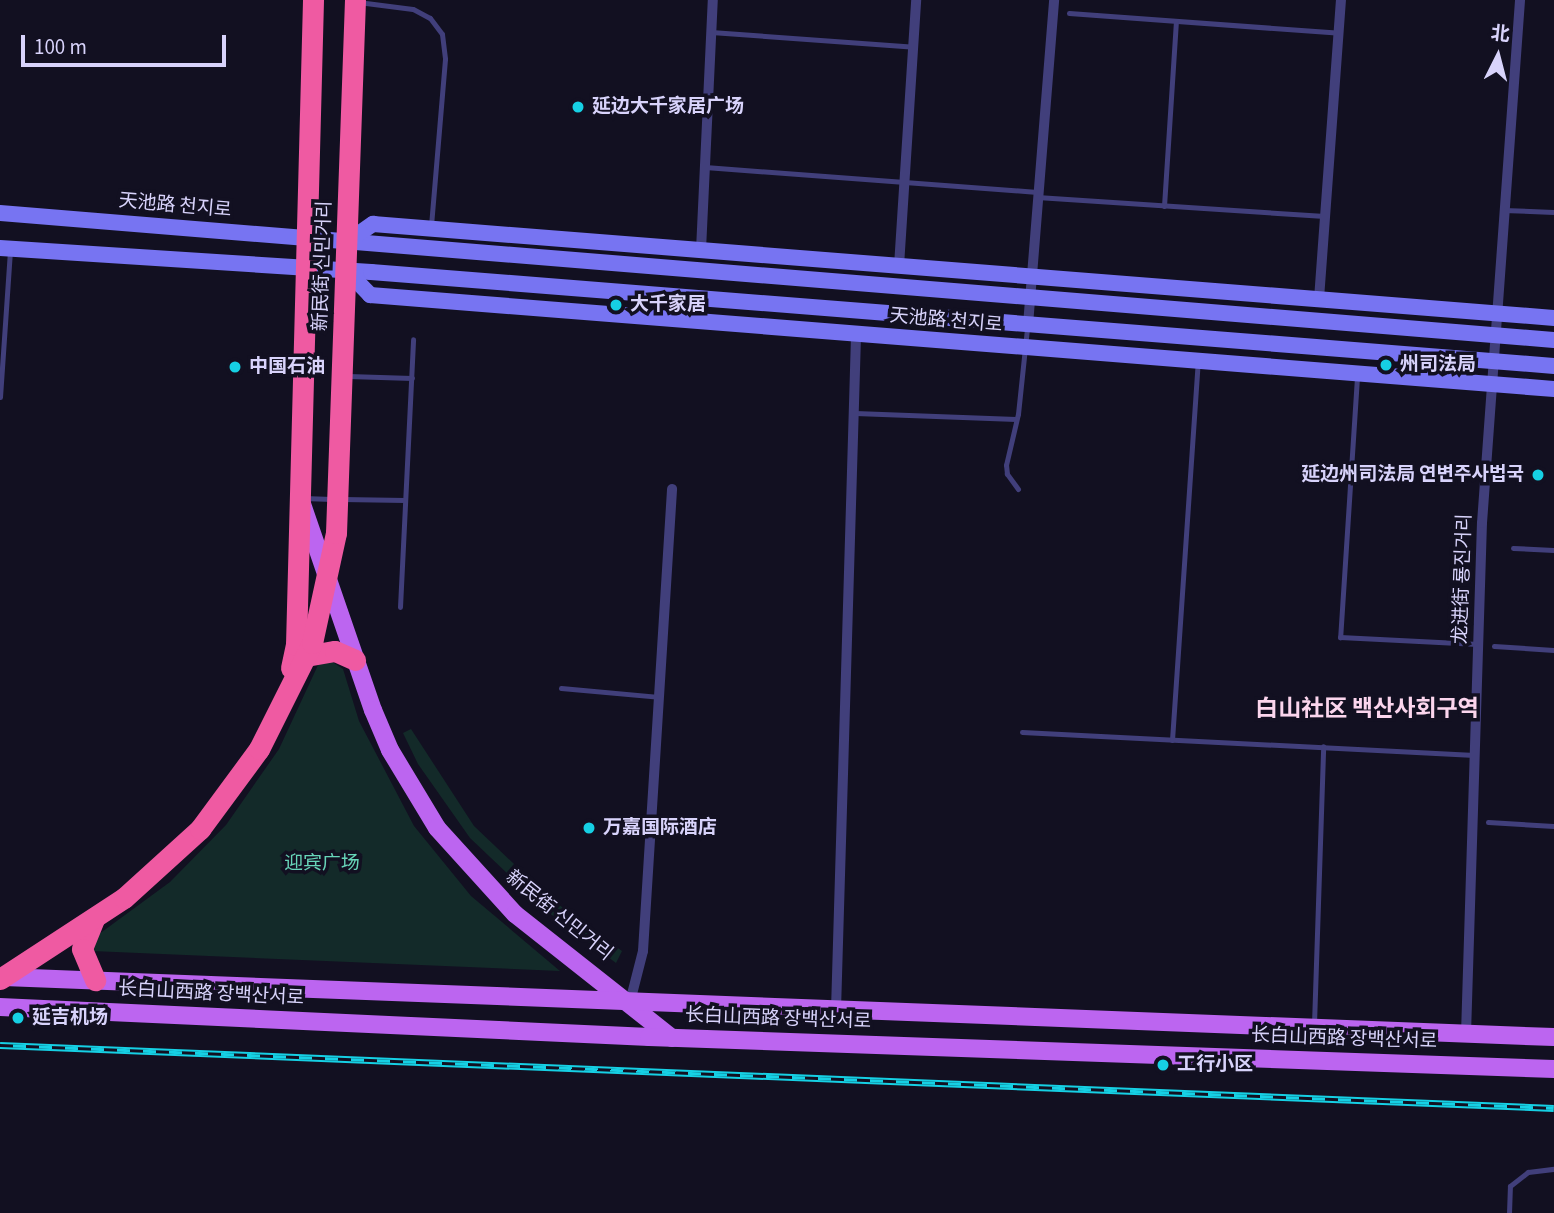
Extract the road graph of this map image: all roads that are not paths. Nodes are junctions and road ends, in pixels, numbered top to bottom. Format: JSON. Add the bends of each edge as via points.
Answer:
{"nodes":[{"id":1,"x":313,"y":0,"type":"edge"},
{"id":2,"x":713,"y":0,"type":"edge"},
{"id":3,"x":916,"y":0,"type":"edge"},
{"id":4,"x":1054,"y":0,"type":"edge"},
{"id":5,"x":1341,"y":0,"type":"edge"},
{"id":6,"x":1520,"y":0,"type":"edge"},
{"id":7,"x":355,"y":1,"type":"edge"},
{"id":8,"x":1069,"y":13,"type":"dead end"},
{"id":9,"x":1176,"y":21,"type":"junction"},
{"id":10,"x":711,"y":32,"type":"junction"},
{"id":11,"x":1339,"y":33,"type":"junction"},
{"id":12,"x":913,"y":47,"type":"junction"},
{"id":13,"x":705,"y":167,"type":"junction"},
{"id":14,"x":904,"y":182,"type":"junction"},
{"id":15,"x":1037,"y":195,"type":"junction"},
{"id":16,"x":1164,"y":206,"type":"junction"},
{"id":17,"x":1503,"y":209,"type":"junction"},
{"id":18,"x":1554,"y":212,"type":"edge"},
{"id":19,"x":0,"y":213,"type":"edge"},
{"id":20,"x":1325,"y":216,"type":"junction"},
{"id":21,"x":431,"y":229,"type":"junction"},
{"id":22,"x":303,"y":239,"type":"junction"},
{"id":23,"x":347,"y":242,"type":"junction"},
{"id":24,"x":5,"y":249,"type":"edge"},
{"id":25,"x":701,"y":250,"type":"junction"},
{"id":26,"x":899,"y":266,"type":"junction"},
{"id":27,"x":303,"y":268,"type":"junction"},
{"id":28,"x":346,"y":271,"type":"junction"},
{"id":29,"x":1030,"y":276,"type":"junction"},
{"id":30,"x":1029,"y":298,"type":"junction"},
{"id":31,"x":1319,"y":299,"type":"junction"},
{"id":32,"x":1495,"y":313,"type":"junction"},
{"id":33,"x":1554,"y":318,"type":"edge"},
{"id":34,"x":1028,"y":325,"type":"junction"},
{"id":35,"x":856,"y":335,"type":"junction"},
{"id":36,"x":1492,"y":335,"type":"junction"},
{"id":37,"x":414,"y":340,"type":"dead end"},
{"id":38,"x":1554,"y":340,"type":"edge"},
{"id":39,"x":1025,"y":348,"type":"junction"},
{"id":40,"x":1491,"y":361,"type":"junction"},
{"id":41,"x":1198,"y":362,"type":"junction"},
{"id":42,"x":1554,"y":366,"type":"edge"},
{"id":43,"x":1357,"y":374,"type":"junction"},
{"id":44,"x":341,"y":376,"type":"junction"},
{"id":45,"x":412,"y":378,"type":"junction"},
{"id":46,"x":1492,"y":384,"type":"junction"},
{"id":47,"x":1554,"y":389,"type":"edge"},
{"id":48,"x":0,"y":397,"type":"edge"},
{"id":49,"x":852,"y":413,"type":"junction"},
{"id":50,"x":1016,"y":419,"type":"junction"},
{"id":51,"x":672,"y":489,"type":"dead end"},
{"id":52,"x":1018,"y":489,"type":"dead end"},
{"id":53,"x":300,"y":498,"type":"junction"},
{"id":54,"x":337,"y":499,"type":"junction"},
{"id":55,"x":405,"y":500,"type":"junction"},
{"id":56,"x":335,"y":533,"type":"junction"},
{"id":57,"x":1513,"y":548,"type":"dead end"},
{"id":58,"x":1554,"y":550,"type":"edge"},
{"id":59,"x":328,"y":573,"type":"junction"},
{"id":60,"x":400,"y":607,"type":"dead end"},
{"id":61,"x":345,"y":626,"type":"junction"},
{"id":62,"x":1478,"y":644,"type":"junction"},
{"id":63,"x":1494,"y":646,"type":"dead end"},
{"id":64,"x":1554,"y":650,"type":"edge"},
{"id":65,"x":306,"y":656,"type":"junction"},
{"id":66,"x":355,"y":660,"type":"junction"},
{"id":67,"x":561,"y":688,"type":"dead end"},
{"id":68,"x":659,"y":696,"type":"junction"},
{"id":69,"x":284,"y":701,"type":"junction"},
{"id":70,"x":1022,"y":732,"type":"dead end"},
{"id":71,"x":1172,"y":740,"type":"junction"},
{"id":72,"x":1323,"y":746,"type":"junction"},
{"id":73,"x":1475,"y":755,"type":"junction"},
{"id":74,"x":1488,"y":822,"type":"dead end"},
{"id":75,"x":1554,"y":826,"type":"edge"},
{"id":76,"x":94,"y":919,"type":"junction"},
{"id":77,"x":1,"y":978,"type":"edge"},
{"id":78,"x":95,"y":981,"type":"junction"},
{"id":79,"x":630,"y":1002,"type":"junction"},
{"id":80,"x":0,"y":1007,"type":"edge"},
{"id":81,"x":836,"y":1010,"type":"junction"},
{"id":82,"x":1314,"y":1027,"type":"junction"},
{"id":83,"x":1466,"y":1034,"type":"junction"},
{"id":84,"x":1554,"y":1037,"type":"edge"},
{"id":85,"x":672,"y":1038,"type":"junction"},
{"id":86,"x":1554,"y":1069,"type":"edge"},
{"id":87,"x":1554,"y":1169,"type":"edge"},
{"id":88,"x":1508,"y":1213,"type":"edge"}],
"edges":[{"from":1,"to":22,"type":"highway","name":"新民街 신민거리"},
{"from":2,"to":10,"type":"street"},
{"from":3,"to":12,"type":"street"},
{"from":4,"to":15,"type":"street"},
{"from":5,"to":11,"type":"street"},
{"from":6,"to":17,"type":"street","name":"龙进街 룡진거리"},
{"from":7,"to":21,"type":"lane","via":[[414,9],[430,18],[442,34],[445,59]]},
{"from":7,"to":23,"type":"highway","name":"新民街 신민거리"},
{"from":8,"to":9,"type":"lane"},
{"from":9,"to":11,"type":"lane"},
{"from":9,"to":16,"type":"lane"},
{"from":10,"to":12,"type":"lane"},
{"from":10,"to":13,"type":"street"},
{"from":11,"to":20,"type":"street"},
{"from":12,"to":14,"type":"street"},
{"from":13,"to":14,"type":"lane"},
{"from":13,"to":25,"type":"street"},
{"from":14,"to":15,"type":"lane"},
{"from":14,"to":26,"type":"street"},
{"from":15,"to":16,"type":"lane"},
{"from":15,"to":29,"type":"street"},
{"from":16,"to":20,"type":"lane"},
{"from":17,"to":18,"type":"lane"},
{"from":17,"to":32,"type":"street","name":"龙进街 룡진거리"},
{"from":19,"to":22,"type":"main road","name":"天池路 천지로"},
{"from":20,"to":31,"type":"street"},
{"from":21,"to":23,"type":"main road","via":[[373,223]]},
{"from":21,"to":25,"type":"main road"},
{"from":22,"to":23,"type":"main road","name":"天池路 천지로"},
{"from":22,"to":27,"type":"highway","name":"新民街 신민거리"},
{"from":23,"to":28,"type":"highway","name":"新民街 신민거리"},
{"from":23,"to":30,"type":"main road","name":"天池路 천지로"},
{"from":24,"to":27,"type":"main road","name":"天池路 천지로"},
{"from":24,"to":48,"type":"lane"},
{"from":25,"to":26,"type":"main road"},
{"from":26,"to":29,"type":"main road"},
{"from":27,"to":28,"type":"main road","name":"天池路 천지로"},
{"from":27,"to":53,"type":"highway","name":"新民街 신민거리"},
{"from":28,"to":34,"type":"main road","name":"天池路 천지로"},
{"from":28,"to":35,"type":"main road","name":"天池路 천지로","via":[[370,295]]},
{"from":28,"to":44,"type":"highway","name":"新民街 신민거리"},
{"from":29,"to":30,"type":"street"},
{"from":29,"to":31,"type":"main road"},
{"from":30,"to":34,"type":"street"},
{"from":30,"to":36,"type":"main road","name":"天池路 천지로"},
{"from":31,"to":32,"type":"main road"},
{"from":32,"to":33,"type":"main road"},
{"from":32,"to":36,"type":"street","name":"龙进街 룡진거리"},
{"from":34,"to":39,"type":"lane"},
{"from":34,"to":40,"type":"main road","name":"天池路 천지로"},
{"from":35,"to":39,"type":"main road","name":"天池路 천지로"},
{"from":35,"to":49,"type":"street"},
{"from":36,"to":38,"type":"main road","name":"天池路 천지로"},
{"from":36,"to":40,"type":"street","name":"龙进街 룡진거리"},
{"from":37,"to":45,"type":"lane"},
{"from":39,"to":41,"type":"main road","name":"天池路 천지로"},
{"from":39,"to":50,"type":"lane"},
{"from":40,"to":42,"type":"main road","name":"天池路 천지로"},
{"from":40,"to":46,"type":"street","name":"龙进街 룡진거리"},
{"from":41,"to":43,"type":"main road","name":"天池路 천지로"},
{"from":41,"to":71,"type":"lane"},
{"from":43,"to":46,"type":"main road","name":"天池路 천지로"},
{"from":43,"to":62,"type":"lane","via":[[1340,637]]},
{"from":44,"to":45,"type":"lane"},
{"from":44,"to":54,"type":"highway","name":"新民街 신민거리"},
{"from":45,"to":55,"type":"lane"},
{"from":46,"to":47,"type":"main road","name":"天池路 천지로"},
{"from":46,"to":62,"type":"street","name":"龙进街 룡진거리"},
{"from":49,"to":50,"type":"lane"},
{"from":49,"to":81,"type":"street"},
{"from":50,"to":52,"type":"lane","via":[[1007,474]]},
{"from":51,"to":68,"type":"street"},
{"from":53,"to":54,"type":"lane"},
{"from":53,"to":59,"type":"main road","name":"新民街 신민거리"},
{"from":53,"to":69,"type":"highway","name":"新民街 신민거리","via":[[296,645]]},
{"from":54,"to":55,"type":"lane"},
{"from":54,"to":56,"type":"highway","name":"新民街 신민거리"},
{"from":55,"to":60,"type":"lane"},
{"from":56,"to":59,"type":"highway","name":"新民街 신민거리"},
{"from":56,"to":61,"type":"main road","name":"新民街 신민거리"},
{"from":57,"to":58,"type":"lane"},
{"from":59,"to":61,"type":"main road","name":"新民街 신민거리"},
{"from":59,"to":65,"type":"highway","name":"新民街 신민거리"},
{"from":61,"to":66,"type":"main road","name":"新民街 신민거리"},
{"from":62,"to":73,"type":"street","name":"龙进街 룡진거리"},
{"from":63,"to":64,"type":"lane"},
{"from":65,"to":66,"type":"highway","via":[[335,651]]},
{"from":65,"to":69,"type":"highway","name":"新民街 신민거리"},
{"from":66,"to":79,"type":"main road","name":"新民街 신민거리","via":[[390,750],[437,828],[465,864],[515,914]]},
{"from":67,"to":68,"type":"lane"},
{"from":68,"to":79,"type":"street","via":[[643,951]]},
{"from":69,"to":76,"type":"highway","name":"新民街 신민거리","via":[[250,765],[216,811],[166,863]]},
{"from":70,"to":71,"type":"lane"},
{"from":71,"to":72,"type":"lane"},
{"from":72,"to":73,"type":"lane"},
{"from":72,"to":82,"type":"lane"},
{"from":73,"to":83,"type":"street","name":"龙进街 룡진거리"},
{"from":74,"to":75,"type":"lane"},
{"from":76,"to":77,"type":"highway","name":"新民街 신민거리"},
{"from":76,"to":78,"type":"highway","via":[[82,949]]},
{"from":77,"to":78,"type":"main road","name":"长白山西路 장백산서로"},
{"from":78,"to":79,"type":"main road","name":"长白山西路 장백산서로"},
{"from":79,"to":81,"type":"main road","name":"长白山西路 장백산서로"},
{"from":79,"to":85,"type":"main road","name":"新民街 신민거리"},
{"from":80,"to":85,"type":"main road","name":"长白山西路 장백산서로"},
{"from":81,"to":82,"type":"main road","name":"长白山西路 장백산서로"},
{"from":82,"to":83,"type":"main road","name":"长白山西路 장백산서로"},
{"from":83,"to":84,"type":"main road","name":"长白山西路 장백산서로"},
{"from":85,"to":86,"type":"main road","name":"长白山西路 장백산서로"},
{"from":87,"to":88,"type":"lane","via":[[1528,1172],[1510,1186]]}]}
